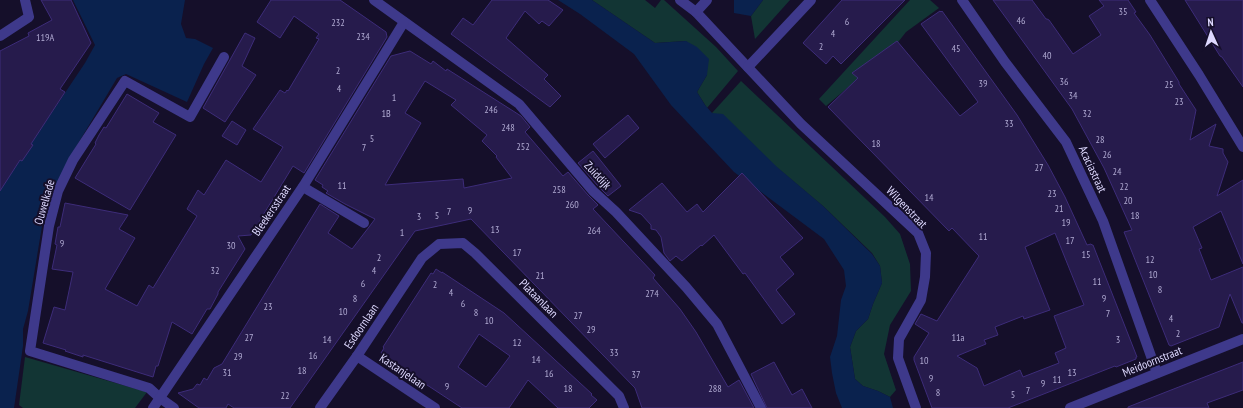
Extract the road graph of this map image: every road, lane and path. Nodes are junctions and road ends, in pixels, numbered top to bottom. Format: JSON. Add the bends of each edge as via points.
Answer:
{"nodes":[{"id":1,"x":25,"y":0,"type":"edge"},
{"id":2,"x":374,"y":0,"type":"edge"},
{"id":3,"x":680,"y":0,"type":"edge"},
{"id":4,"x":707,"y":0,"type":"edge"},
{"id":5,"x":811,"y":0,"type":"edge"},
{"id":6,"x":962,"y":0,"type":"edge"},
{"id":7,"x":1150,"y":0,"type":"edge"},
{"id":8,"x":696,"y":12,"type":"junction"},
{"id":9,"x":404,"y":22,"type":"junction"},
{"id":10,"x":0,"y":36,"type":"edge"},
{"id":11,"x":224,"y":57,"type":"dead end"},
{"id":12,"x":748,"y":67,"type":"junction"},
{"id":13,"x":1243,"y":147,"type":"edge"},
{"id":14,"x":303,"y":187,"type":"junction"},
{"id":15,"x":364,"y":223,"type":"dead end"},
{"id":16,"x":422,"y":258,"type":"joint"},
{"id":17,"x":1243,"y":339,"type":"edge"},
{"id":18,"x":357,"y":356,"type":"junction"},
{"id":19,"x":1157,"y":373,"type":"junction"},
{"id":20,"x":160,"y":398,"type":"junction"},
{"id":21,"x":153,"y":408,"type":"edge"},
{"id":22,"x":174,"y":408,"type":"edge"},
{"id":23,"x":320,"y":408,"type":"edge"},
{"id":24,"x":435,"y":408,"type":"edge"},
{"id":25,"x":624,"y":408,"type":"edge"},
{"id":26,"x":761,"y":408,"type":"edge"},
{"id":27,"x":916,"y":408,"type":"edge"},
{"id":28,"x":1070,"y":408,"type":"edge"}],
"edges":[{"from":1,"to":10,"type":"street","via":[[29,17]]},
{"from":2,"to":9,"type":"street","name":"Zuiddijk"},
{"from":3,"to":8,"type":"street","name":"Wilgenstraat"},
{"from":4,"to":8,"type":"street"},
{"from":5,"to":12,"type":"street"},
{"from":6,"to":19,"type":"street","name":"Acaciastraat","via":[[1066,142],[1103,221]]},
{"from":7,"to":13,"type":"street"},
{"from":8,"to":12,"type":"street","name":"Wilgenstraat"},
{"from":9,"to":14,"type":"street","name":"Bleekersstraat"},
{"from":9,"to":26,"type":"street","name":"Zuiddijk","via":[[519,104],[593,190],[686,287],[716,324]]},
{"from":11,"to":20,"type":"street","name":"Ouwelkade","via":[[190,117],[125,81],[73,160],[58,191],[49,226],[30,351],[149,388]]},
{"from":12,"to":27,"type":"street","name":"Wilgenstraat","via":[[800,124],[918,233],[926,253],[925,276],[921,300],[899,339],[898,358]]},
{"from":14,"to":15,"type":"street"},
{"from":14,"to":20,"type":"street","name":"Bleekersstraat"},
{"from":16,"to":18,"type":"street","name":"Esdoornlaan"},
{"from":16,"to":25,"type":"street","name":"Plataanlaan","via":[[439,244],[463,244],[619,396]]},
{"from":17,"to":19,"type":"street","name":"Meidoornstraat"},
{"from":18,"to":23,"type":"street","name":"Esdoornlaan"},
{"from":18,"to":24,"type":"street","name":"Kastanjelaan"},
{"from":19,"to":28,"type":"street","name":"Meidoornstraat"},
{"from":20,"to":21,"type":"street","name":"Bleekersstraat"},
{"from":20,"to":22,"type":"street"}]}
